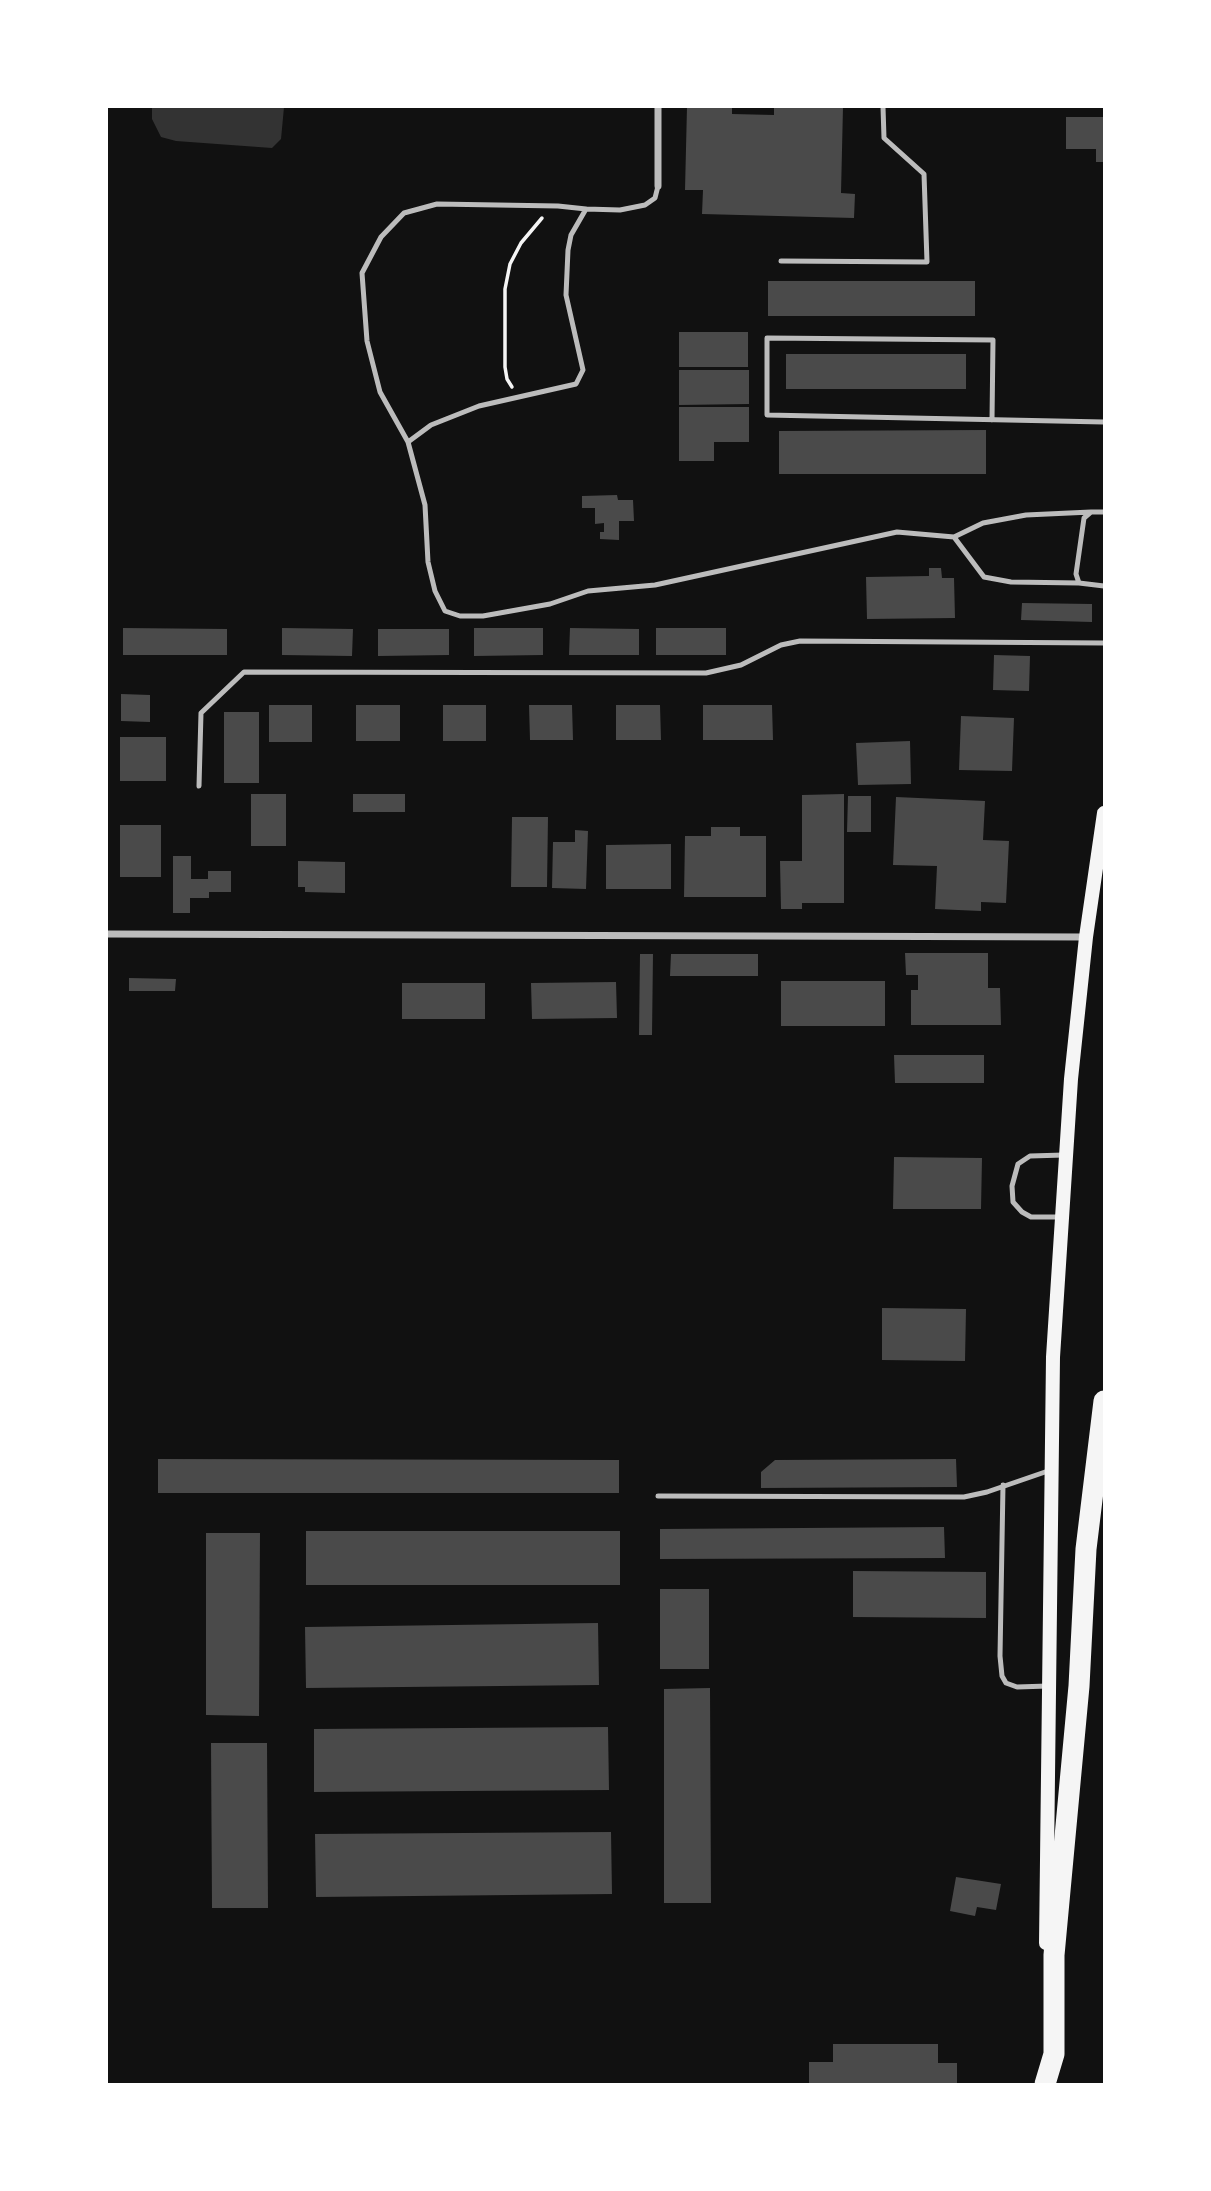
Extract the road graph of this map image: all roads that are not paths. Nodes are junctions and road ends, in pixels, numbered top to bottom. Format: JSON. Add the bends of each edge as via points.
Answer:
{"nodes":[{"id":1,"x":657,"y":107,"type":"edge"},
{"id":2,"x":883,"y":107,"type":"edge"},
{"id":3,"x":658,"y":186,"type":"joint"},
{"id":4,"x":586,"y":209,"type":"junction"},
{"id":5,"x":781,"y":261,"type":"dead end"},
{"id":6,"x":992,"y":419,"type":"junction"},
{"id":7,"x":1104,"y":422,"type":"edge"},
{"id":8,"x":408,"y":442,"type":"junction"},
{"id":9,"x":1091,"y":512,"type":"junction"},
{"id":10,"x":1104,"y":512,"type":"edge"},
{"id":11,"x":954,"y":537,"type":"junction"},
{"id":12,"x":1079,"y":583,"type":"junction"},
{"id":13,"x":1104,"y":586,"type":"edge"},
{"id":14,"x":1104,"y":643,"type":"edge"},
{"id":15,"x":200,"y":786,"type":"dead end"},
{"id":16,"x":1104,"y":813,"type":"edge"},
{"id":17,"x":107,"y":934,"type":"edge"},
{"id":18,"x":1086,"y":937,"type":"junction"},
{"id":19,"x":1067,"y":1155,"type":"junction"},
{"id":20,"x":1063,"y":1217,"type":"junction"},
{"id":21,"x":1104,"y":1401,"type":"edge"},
{"id":22,"x":1051,"y":1469,"type":"junction"},
{"id":23,"x":1003,"y":1485,"type":"junction"},
{"id":24,"x":658,"y":1496,"type":"dead end"},
{"id":25,"x":1048,"y":1686,"type":"junction"},
{"id":26,"x":1045,"y":2084,"type":"edge"}],
"edges":[{"from":1,"to":3,"type":"street"},
{"from":2,"to":5,"type":"lane","via":[[884,138],[924,174],[927,262]]},
{"from":3,"to":4,"type":"lane","via":[[655,198],[645,205]]},
{"from":4,"to":8,"type":"lane","via":[[568,250],[566,295],[583,370],[576,384],[480,406],[431,425]]},
{"from":4,"to":8,"type":"lane","via":[[437,204],[404,213],[381,237],[362,273],[367,341],[380,392]]},
{"from":6,"to":6,"type":"lane","via":[[767,415],[766,338],[993,340]]},
{"from":6,"to":7,"type":"lane"},
{"from":8,"to":11,"type":"lane","via":[[425,505],[428,562],[435,591],[444,611],[460,616],[483,617],[588,591],[655,585],[897,531]]},
{"from":9,"to":10,"type":"lane"},
{"from":9,"to":11,"type":"lane","via":[[1027,514],[983,523]]},
{"from":9,"to":12,"type":"lane","via":[[1084,518],[1076,573]]},
{"from":11,"to":12,"type":"lane","via":[[984,577]]},
{"from":12,"to":13,"type":"lane"},
{"from":14,"to":15,"type":"lane","via":[[800,641],[741,665],[705,673],[244,672],[201,713]]},
{"from":16,"to":18,"type":"main road"},
{"from":17,"to":18,"type":"street"},
{"from":18,"to":19,"type":"main road"},
{"from":19,"to":20,"type":"main road"},
{"from":19,"to":20,"type":"lane","via":[[1030,1156],[1018,1164],[1012,1186],[1013,1202],[1022,1212],[1031,1217]]},
{"from":20,"to":22,"type":"main road"},
{"from":21,"to":26,"type":"highway","via":[[1086,1549],[1079,1686],[1054,1955],[1054,2054]]},
{"from":22,"to":23,"type":"lane"},
{"from":22,"to":25,"type":"main road"},
{"from":23,"to":24,"type":"lane","via":[[964,1497]]},
{"from":23,"to":25,"type":"lane","via":[[1002,1676],[1017,1687]]},
{"from":25,"to":26,"type":"main road"}]}
